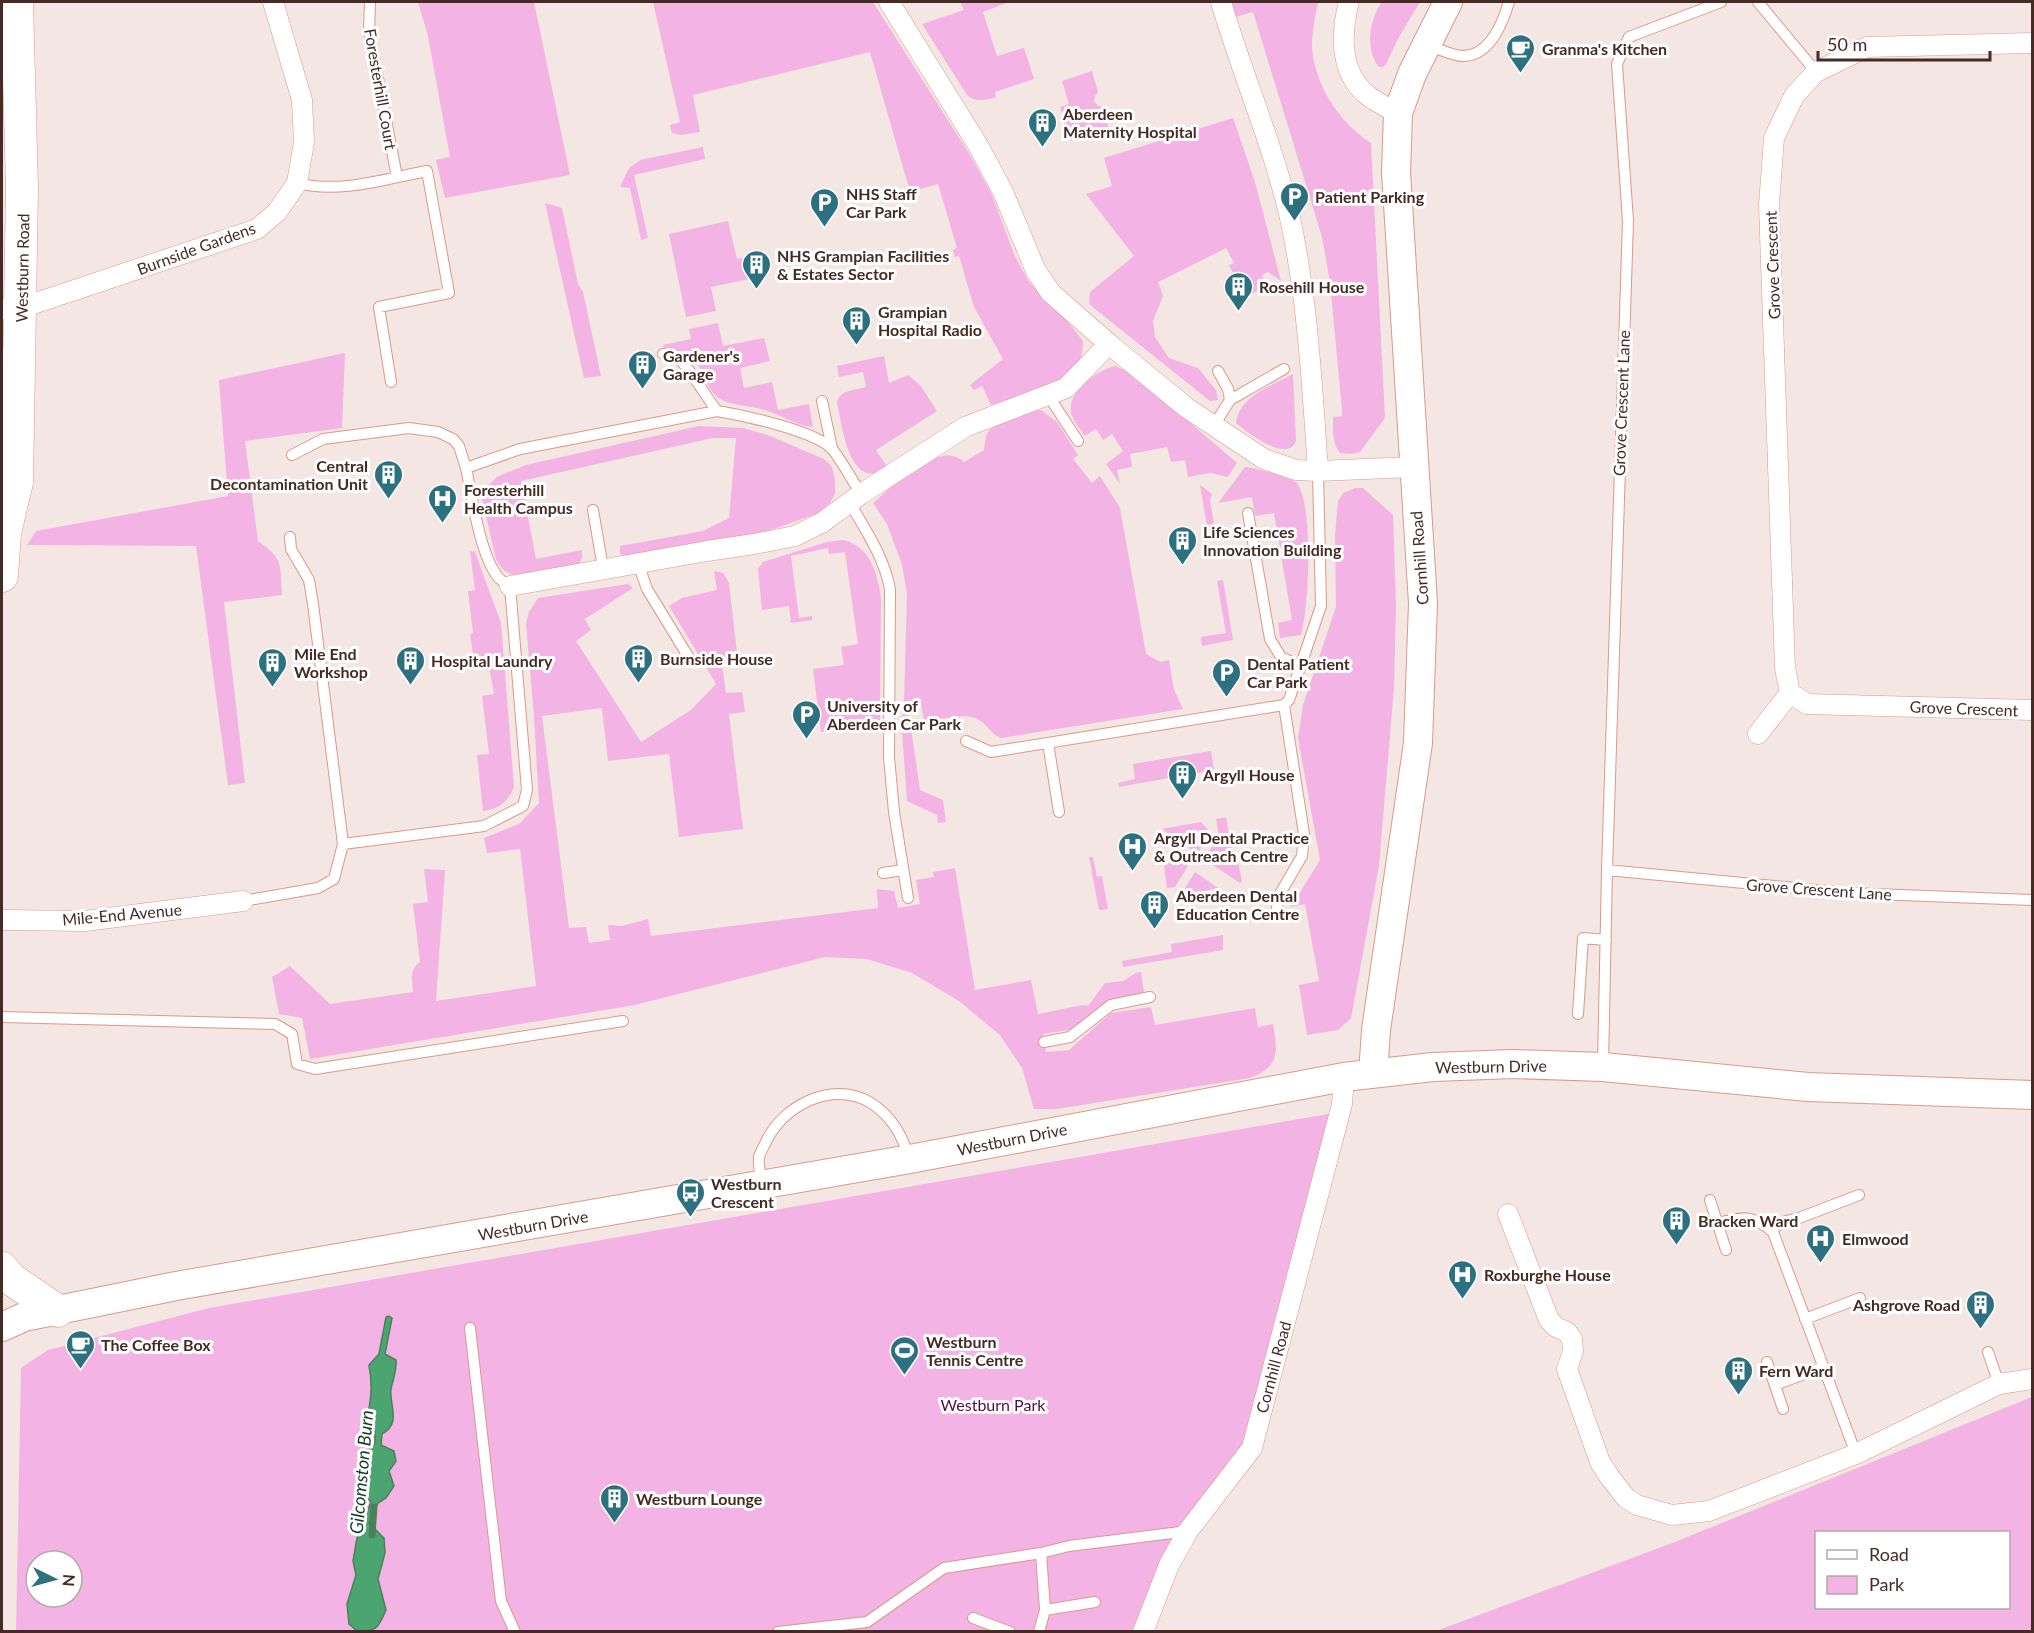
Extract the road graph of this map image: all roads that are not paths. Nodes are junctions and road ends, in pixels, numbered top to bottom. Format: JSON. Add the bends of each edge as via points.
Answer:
{"nodes":[{"id":1,"x":17,"y":2,"type":"edge"},
{"id":2,"x":273,"y":2,"type":"edge"},
{"id":3,"x":370,"y":2,"type":"edge"},
{"id":4,"x":889,"y":2,"type":"edge"},
{"id":5,"x":1221,"y":2,"type":"edge"},
{"id":6,"x":1349,"y":2,"type":"edge"},
{"id":7,"x":1448,"y":2,"type":"edge"},
{"id":8,"x":1509,"y":2,"type":"edge"},
{"id":9,"x":1721,"y":2,"type":"edge"},
{"id":10,"x":1758,"y":2,"type":"edge"},
{"id":11,"x":2032,"y":43,"type":"edge"},
{"id":12,"x":1426,"y":45,"type":"junction"},
{"id":13,"x":1816,"y":72,"type":"junction"},
{"id":14,"x":1398,"y":113,"type":"junction"},
{"id":15,"x":397,"y":177,"type":"junction"},
{"id":16,"x":297,"y":183,"type":"junction"},
{"id":17,"x":12,"y":188,"type":"edge"},
{"id":18,"x":2,"y":241,"type":"edge"},
{"id":19,"x":12,"y":308,"type":"edge"},
{"id":20,"x":1108,"y":344,"type":"junction"},
{"id":21,"x":2,"y":354,"type":"edge"},
{"id":22,"x":663,"y":354,"type":"dead end"},
{"id":23,"x":1284,"y":369,"type":"dead end"},
{"id":24,"x":1218,"y":371,"type":"dead end"},
{"id":25,"x":391,"y":382,"type":"dead end"},
{"id":26,"x":1048,"y":395,"type":"junction"},
{"id":27,"x":1230,"y":400,"type":"junction"},
{"id":28,"x":822,"y":401,"type":"dead end"},
{"id":29,"x":717,"y":411,"type":"junction"},
{"id":30,"x":1213,"y":427,"type":"junction"},
{"id":31,"x":1078,"y":441,"type":"dead end"},
{"id":32,"x":832,"y":448,"type":"junction"},
{"id":33,"x":292,"y":455,"type":"dead end"},
{"id":34,"x":1413,"y":467,"type":"junction"},
{"id":35,"x":466,"y":468,"type":"junction"},
{"id":36,"x":1318,"y":471,"type":"junction"},
{"id":37,"x":855,"y":498,"type":"junction"},
{"id":38,"x":593,"y":510,"type":"dead end"},
{"id":39,"x":1248,"y":513,"type":"dead end"},
{"id":40,"x":3,"y":533,"type":"edge"},
{"id":41,"x":290,"y":537,"type":"dead end"},
{"id":42,"x":639,"y":563,"type":"junction"},
{"id":43,"x":603,"y":568,"type":"junction"},
{"id":44,"x":2,"y":576,"type":"edge"},
{"id":45,"x":510,"y":586,"type":"junction"},
{"id":46,"x":691,"y":661,"type":"dead end"},
{"id":47,"x":1300,"y":666,"type":"junction"},
{"id":48,"x":1790,"y":693,"type":"junction"},
{"id":49,"x":1284,"y":705,"type":"junction"},
{"id":50,"x":2032,"y":710,"type":"edge"},
{"id":51,"x":1758,"y":734,"type":"dead end"},
{"id":52,"x":966,"y":741,"type":"dead end"},
{"id":53,"x":1048,"y":743,"type":"junction"},
{"id":54,"x":1059,"y":812,"type":"dead end"},
{"id":55,"x":343,"y":844,"type":"junction"},
{"id":56,"x":903,"y":870,"type":"junction"},
{"id":57,"x":1607,"y":870,"type":"junction"},
{"id":58,"x":883,"y":873,"type":"dead end"},
{"id":59,"x":908,"y":898,"type":"dead end"},
{"id":60,"x":2032,"y":900,"type":"edge"},
{"id":61,"x":243,"y":901,"type":"joint"},
{"id":62,"x":1276,"y":909,"type":"dead end"},
{"id":63,"x":2,"y":920,"type":"edge"},
{"id":64,"x":1606,"y":940,"type":"junction"},
{"id":65,"x":1150,"y":997,"type":"dead end"},
{"id":66,"x":1578,"y":1014,"type":"dead end"},
{"id":67,"x":2,"y":1017,"type":"edge"},
{"id":68,"x":623,"y":1022,"type":"dead end"},
{"id":69,"x":1044,"y":1042,"type":"dead end"},
{"id":70,"x":1603,"y":1067,"type":"junction"},
{"id":71,"x":1372,"y":1074,"type":"junction"},
{"id":72,"x":1344,"y":1077,"type":"junction"},
{"id":73,"x":2032,"y":1095,"type":"edge"},
{"id":74,"x":910,"y":1159,"type":"junction"},
{"id":75,"x":762,"y":1184,"type":"junction"},
{"id":76,"x":1859,"y":1195,"type":"dead end"},
{"id":77,"x":1710,"y":1200,"type":"dead end"},
{"id":78,"x":1508,"y":1214,"type":"dead end"},
{"id":79,"x":1718,"y":1222,"type":"junction"},
{"id":80,"x":1770,"y":1230,"type":"junction"},
{"id":81,"x":1726,"y":1250,"type":"dead end"},
{"id":82,"x":2,"y":1268,"type":"edge"},
{"id":83,"x":1860,"y":1298,"type":"dead end"},
{"id":84,"x":58,"y":1311,"type":"junction"},
{"id":85,"x":1805,"y":1320,"type":"junction"},
{"id":86,"x":2,"y":1327,"type":"edge"},
{"id":87,"x":470,"y":1328,"type":"dead end"},
{"id":88,"x":1988,"y":1352,"type":"dead end"},
{"id":89,"x":1767,"y":1362,"type":"dead end"},
{"id":90,"x":1823,"y":1367,"type":"junction"},
{"id":91,"x":2032,"y":1379,"type":"edge"},
{"id":92,"x":1999,"y":1384,"type":"junction"},
{"id":93,"x":1775,"y":1385,"type":"junction"},
{"id":94,"x":1783,"y":1409,"type":"dead end"},
{"id":95,"x":1856,"y":1454,"type":"junction"},
{"id":96,"x":1188,"y":1531,"type":"junction"},
{"id":97,"x":1041,"y":1553,"type":"junction"},
{"id":98,"x":1095,"y":1602,"type":"dead end"},
{"id":99,"x":1045,"y":1610,"type":"junction"},
{"id":100,"x":973,"y":1618,"type":"dead end"},
{"id":101,"x":515,"y":1632,"type":"edge"},
{"id":102,"x":778,"y":1632,"type":"edge"},
{"id":103,"x":1010,"y":1632,"type":"edge"},
{"id":104,"x":1039,"y":1632,"type":"edge"},
{"id":105,"x":1143,"y":1632,"type":"edge"}],
"edges":[{"from":1,"to":17,"type":"main road","name":"Westburn Road"},
{"from":2,"to":16,"type":"street","name":"Burnside Gardens","via":[[302,100],[304,141]]},
{"from":3,"to":15,"type":"lane","name":"Foresterhill Court","via":[[369,32]]},
{"from":4,"to":20,"type":"street","via":[[979,147],[1003,192],[1036,271],[1051,293]]},
{"from":5,"to":36,"type":"street","via":[[1289,216],[1301,279]]},
{"from":6,"to":14,"type":"street","via":[[1344,23],[1347,66],[1366,94]]},
{"from":7,"to":12,"type":"street","name":"Cornhill Road"},
{"from":8,"to":12,"type":"lane","via":[[1503,23],[1483,49],[1464,56]]},
{"from":9,"to":57,"type":"lane","name":"Grove Crescent Lane","via":[[1629,37],[1617,64],[1628,221]]},
{"from":10,"to":13,"type":"lane"},
{"from":11,"to":13,"type":"street","name":"Grove Crescent","via":[[1867,47]]},
{"from":12,"to":14,"type":"street","name":"Cornhill Road"},
{"from":13,"to":48,"type":"street","name":"Grove Crescent","via":[[1794,96],[1774,138],[1769,205],[1785,668]]},
{"from":14,"to":34,"type":"street","name":"Cornhill Road","via":[[1396,172]]},
{"from":15,"to":16,"type":"lane","via":[[346,187]]},
{"from":15,"to":25,"type":"lane","via":[[427,171],[449,293],[379,307]]},
{"from":16,"to":19,"type":"street","name":"Burnside Gardens","via":[[277,212],[257,229]]},
{"from":17,"to":19,"type":"main road","name":"Westburn Road"},
{"from":18,"to":19,"type":"main road","name":"Westburn Road"},
{"from":19,"to":21,"type":"main road","name":"Westburn Road"},
{"from":19,"to":40,"type":"main road","name":"Westburn Road","via":[[17,482]]},
{"from":20,"to":26,"type":"street","via":[[1066,388]]},
{"from":20,"to":30,"type":"street"},
{"from":21,"to":40,"type":"main road","name":"Westburn Road"},
{"from":22,"to":29,"type":"lane","via":[[678,358],[687,367]]},
{"from":23,"to":27,"type":"lane"},
{"from":24,"to":27,"type":"lane"},
{"from":26,"to":31,"type":"lane"},
{"from":26,"to":37,"type":"street","via":[[966,427]]},
{"from":27,"to":30,"type":"lane"},
{"from":28,"to":32,"type":"lane"},
{"from":29,"to":32,"type":"lane","via":[[758,418]]},
{"from":29,"to":35,"type":"lane","via":[[520,448]]},
{"from":30,"to":36,"type":"street","via":[[1264,459],[1296,470]]},
{"from":32,"to":37,"type":"lane"},
{"from":33,"to":35,"type":"lane","via":[[323,439],[409,428],[438,432],[453,439]]},
{"from":34,"to":36,"type":"street"},
{"from":34,"to":71,"type":"street","name":"Cornhill Road","via":[[1423,603],[1418,743]]},
{"from":35,"to":45,"type":"lane","via":[[488,558],[498,578]]},
{"from":36,"to":47,"type":"lane","via":[[1321,606]]},
{"from":37,"to":42,"type":"street","via":[[795,536]]},
{"from":37,"to":56,"type":"lane","via":[[890,589],[889,757]]},
{"from":38,"to":43,"type":"lane"},
{"from":39,"to":47,"type":"lane","via":[[1276,657]]},
{"from":40,"to":44,"type":"main road","name":"Westburn Road"},
{"from":41,"to":55,"type":"lane","via":[[291,549],[309,580]]},
{"from":42,"to":43,"type":"street"},
{"from":42,"to":46,"type":"lane","via":[[647,589]]},
{"from":43,"to":45,"type":"street"},
{"from":45,"to":55,"type":"lane","via":[[527,790],[523,807],[484,826]]},
{"from":47,"to":49,"type":"lane"},
{"from":48,"to":50,"type":"street","name":"Grove Crescent","via":[[1807,704]]},
{"from":48,"to":51,"type":"street"},
{"from":49,"to":53,"type":"lane"},
{"from":49,"to":62,"type":"lane","via":[[1304,834],[1302,856],[1278,897]]},
{"from":52,"to":53,"type":"lane","via":[[991,752]]},
{"from":53,"to":54,"type":"lane"},
{"from":55,"to":61,"type":"lane","via":[[334,879],[318,888]]},
{"from":56,"to":58,"type":"lane"},
{"from":56,"to":59,"type":"lane"},
{"from":57,"to":60,"type":"lane","name":"Grove Crescent Lane","via":[[1848,893]]},
{"from":57,"to":64,"type":"lane","name":"Grove Crescent Lane"},
{"from":61,"to":63,"type":"street","name":"Mile-End Avenue","via":[[85,921]]},
{"from":64,"to":66,"type":"lane","via":[[1583,938]]},
{"from":64,"to":70,"type":"lane","name":"Grove Crescent Lane"},
{"from":65,"to":69,"type":"lane","via":[[1111,1005],[1070,1038]]},
{"from":67,"to":68,"type":"lane","via":[[275,1024],[292,1034],[297,1064],[315,1069]]},
{"from":70,"to":71,"type":"street","name":"Westburn Drive","via":[[1433,1066]]},
{"from":70,"to":73,"type":"street","name":"Westburn Drive","via":[[1808,1087]]},
{"from":71,"to":72,"type":"street","name":"Westburn Drive"},
{"from":72,"to":74,"type":"street","name":"Westburn Drive"},
{"from":72,"to":96,"type":"street","name":"Cornhill Road","via":[[1342,1104],[1252,1448]]},
{"from":74,"to":75,"type":"street","name":"Westburn Drive"},
{"from":74,"to":75,"type":"lane","via":[[902,1134],[870,1103],[842,1095],[819,1097],[800,1104],[773,1127],[759,1156]]},
{"from":75,"to":84,"type":"street","name":"Westburn Drive","via":[[176,1286]]},
{"from":76,"to":80,"type":"lane"},
{"from":77,"to":79,"type":"lane"},
{"from":78,"to":95,"type":"street","via":[[1549,1320],[1572,1339],[1567,1369],[1600,1462],[1626,1498],[1672,1515],[1690,1514]]},
{"from":79,"to":80,"type":"lane","via":[[1746,1217],[1759,1220]]},
{"from":79,"to":81,"type":"lane"},
{"from":80,"to":85,"type":"lane"},
{"from":82,"to":84,"type":"main road","via":[[20,1286]]},
{"from":83,"to":85,"type":"lane"},
{"from":84,"to":86,"type":"street","name":"Westburn Drive","via":[[24,1317]]},
{"from":85,"to":90,"type":"lane"},
{"from":87,"to":101,"type":"lane","via":[[501,1601]]},
{"from":88,"to":92,"type":"lane"},
{"from":89,"to":93,"type":"lane"},
{"from":90,"to":93,"type":"lane"},
{"from":90,"to":95,"type":"lane"},
{"from":91,"to":92,"type":"street"},
{"from":92,"to":95,"type":"street"},
{"from":93,"to":94,"type":"lane"},
{"from":96,"to":97,"type":"lane"},
{"from":96,"to":105,"type":"street","name":"Cornhill Road","via":[[1169,1565]]},
{"from":97,"to":99,"type":"lane"},
{"from":97,"to":102,"type":"lane","via":[[944,1568],[867,1622]]},
{"from":98,"to":99,"type":"lane"},
{"from":99,"to":104,"type":"lane"},
{"from":100,"to":103,"type":"lane"}]}
